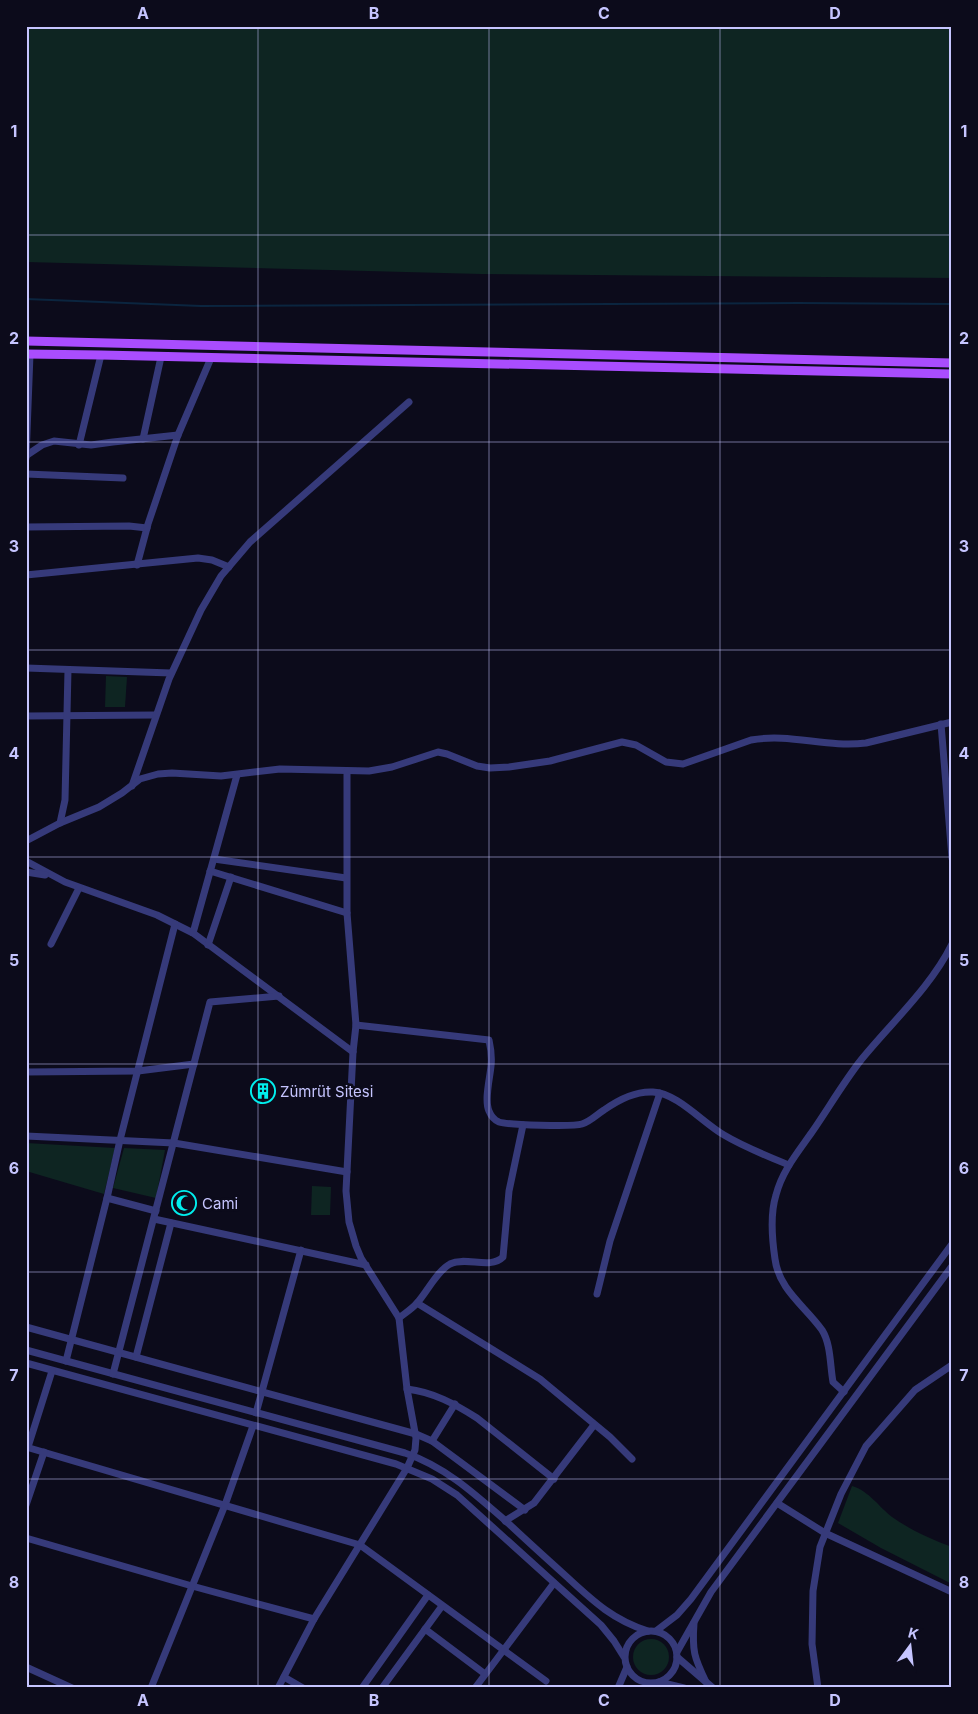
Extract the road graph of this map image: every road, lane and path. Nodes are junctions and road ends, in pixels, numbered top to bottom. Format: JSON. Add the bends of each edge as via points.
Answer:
{"nodes":[{"id":1,"x":26,"y":341,"type":"edge"},
{"id":2,"x":28,"y":354,"type":"edge"},
{"id":3,"x":101,"y":355,"type":"junction"},
{"id":4,"x":161,"y":357,"type":"junction"},
{"id":5,"x":211,"y":358,"type":"junction"},
{"id":6,"x":952,"y":363,"type":"edge"},
{"id":7,"x":952,"y":374,"type":"edge"},
{"id":8,"x":409,"y":402,"type":"dead end"},
{"id":9,"x":178,"y":436,"type":"junction"},
{"id":10,"x":143,"y":439,"type":"junction"},
{"id":11,"x":79,"y":445,"type":"junction"},
{"id":12,"x":26,"y":457,"type":"edge"},
{"id":13,"x":26,"y":474,"type":"edge"},
{"id":14,"x":123,"y":478,"type":"dead end"},
{"id":15,"x":26,"y":527,"type":"edge"},
{"id":16,"x":147,"y":528,"type":"junction"},
{"id":17,"x":137,"y":565,"type":"junction"},
{"id":18,"x":229,"y":567,"type":"junction"},
{"id":19,"x":26,"y":575,"type":"edge"},
{"id":20,"x":26,"y":668,"type":"edge"},
{"id":21,"x":68,"y":670,"type":"junction"},
{"id":22,"x":171,"y":673,"type":"junction"},
{"id":23,"x":66,"y":715,"type":"junction"},
{"id":24,"x":155,"y":715,"type":"junction"},
{"id":25,"x":26,"y":716,"type":"edge"},
{"id":26,"x":952,"y":722,"type":"edge"},
{"id":27,"x":941,"y":724,"type":"junction"},
{"id":28,"x":346,"y":771,"type":"junction"},
{"id":29,"x":237,"y":775,"type":"junction"},
{"id":30,"x":132,"y":786,"type":"junction"},
{"id":31,"x":60,"y":823,"type":"junction"},
{"id":32,"x":26,"y":841,"type":"edge"},
{"id":33,"x":952,"y":858,"type":"edge"},
{"id":34,"x":214,"y":859,"type":"junction"},
{"id":35,"x":26,"y":862,"type":"edge"},
{"id":36,"x":210,"y":871,"type":"junction"},
{"id":37,"x":26,"y":872,"type":"edge"},
{"id":38,"x":50,"y":876,"type":"junction"},
{"id":39,"x":231,"y":878,"type":"junction"},
{"id":40,"x":346,"y":878,"type":"junction"},
{"id":41,"x":79,"y":888,"type":"junction"},
{"id":42,"x":347,"y":913,"type":"junction"},
{"id":43,"x":175,"y":924,"type":"junction"},
{"id":44,"x":193,"y":933,"type":"junction"},
{"id":45,"x":51,"y":944,"type":"dead end"},
{"id":46,"x":952,"y":944,"type":"edge"},
{"id":47,"x":208,"y":945,"type":"junction"},
{"id":48,"x":278,"y":996,"type":"junction"},
{"id":49,"x":356,"y":1025,"type":"junction"},
{"id":50,"x":353,"y":1052,"type":"junction"},
{"id":51,"x":194,"y":1064,"type":"junction"},
{"id":52,"x":138,"y":1071,"type":"junction"},
{"id":53,"x":26,"y":1072,"type":"edge"},
{"id":54,"x":660,"y":1093,"type":"junction"},
{"id":55,"x":523,"y":1125,"type":"junction"},
{"id":56,"x":26,"y":1136,"type":"edge"},
{"id":57,"x":120,"y":1140,"type":"junction"},
{"id":58,"x":174,"y":1143,"type":"junction"},
{"id":59,"x":789,"y":1165,"type":"junction"},
{"id":60,"x":347,"y":1172,"type":"junction"},
{"id":61,"x":107,"y":1198,"type":"junction"},
{"id":62,"x":156,"y":1211,"type":"junction"},
{"id":63,"x":154,"y":1219,"type":"junction"},
{"id":64,"x":171,"y":1222,"type":"junction"},
{"id":65,"x":952,"y":1244,"type":"edge"},
{"id":66,"x":301,"y":1250,"type":"junction"},
{"id":67,"x":366,"y":1264,"type":"junction"},
{"id":68,"x":952,"y":1266,"type":"edge"},
{"id":69,"x":597,"y":1294,"type":"dead end"},
{"id":70,"x":417,"y":1303,"type":"junction"},
{"id":71,"x":400,"y":1318,"type":"junction"},
{"id":72,"x":26,"y":1327,"type":"edge"},
{"id":73,"x":71,"y":1340,"type":"junction"},
{"id":74,"x":26,"y":1350,"type":"edge"},
{"id":75,"x":119,"y":1352,"type":"junction"},
{"id":76,"x":136,"y":1357,"type":"junction"},
{"id":77,"x":66,"y":1361,"type":"junction"},
{"id":78,"x":26,"y":1363,"type":"edge"},
{"id":79,"x":952,"y":1365,"type":"edge"},
{"id":80,"x":52,"y":1371,"type":"junction"},
{"id":81,"x":113,"y":1374,"type":"junction"},
{"id":82,"x":407,"y":1390,"type":"junction"},
{"id":83,"x":262,"y":1392,"type":"junction"},
{"id":84,"x":844,"y":1392,"type":"junction"},
{"id":85,"x":455,"y":1404,"type":"junction"},
{"id":86,"x":256,"y":1413,"type":"junction"},
{"id":87,"x":594,"y":1425,"type":"junction"},
{"id":88,"x":254,"y":1426,"type":"junction"},
{"id":89,"x":416,"y":1434,"type":"junction"},
{"id":90,"x":432,"y":1441,"type":"junction"},
{"id":91,"x":27,"y":1447,"type":"edge"},
{"id":92,"x":44,"y":1452,"type":"junction"},
{"id":93,"x":413,"y":1456,"type":"junction"},
{"id":94,"x":632,"y":1459,"type":"dead end"},
{"id":95,"x":407,"y":1468,"type":"junction"},
{"id":96,"x":554,"y":1479,"type":"junction"},
{"id":97,"x":777,"y":1503,"type":"junction"},
{"id":98,"x":26,"y":1505,"type":"edge"},
{"id":99,"x":225,"y":1505,"type":"junction"},
{"id":100,"x":525,"y":1510,"type":"junction"},
{"id":101,"x":505,"y":1521,"type":"junction"},
{"id":102,"x":825,"y":1533,"type":"junction"},
{"id":103,"x":26,"y":1538,"type":"edge"},
{"id":104,"x":360,"y":1545,"type":"junction"},
{"id":105,"x":554,"y":1583,"type":"junction"},
{"id":106,"x":192,"y":1586,"type":"junction"},
{"id":107,"x":952,"y":1592,"type":"edge"},
{"id":108,"x":428,"y":1595,"type":"junction"},
{"id":109,"x":442,"y":1606,"type":"junction"},
{"id":110,"x":314,"y":1619,"type":"junction"},
{"id":111,"x":694,"y":1620,"type":"junction"},
{"id":112,"x":425,"y":1629,"type":"junction"},
{"id":113,"x":652,"y":1631,"type":"junction"},
{"id":114,"x":503,"y":1650,"type":"junction"},
{"id":115,"x":677,"y":1654,"type":"junction"},
{"id":116,"x":624,"y":1657,"type":"junction"},
{"id":117,"x":26,"y":1667,"type":"edge"},
{"id":118,"x":627,"y":1668,"type":"junction"},
{"id":119,"x":485,"y":1674,"type":"junction"},
{"id":120,"x":284,"y":1677,"type":"junction"},
{"id":121,"x":546,"y":1681,"type":"dead end"},
{"id":122,"x":706,"y":1682,"type":"junction"},
{"id":123,"x":654,"y":1684,"type":"edge"},
{"id":124,"x":72,"y":1688,"type":"edge"},
{"id":125,"x":151,"y":1688,"type":"edge"},
{"id":126,"x":278,"y":1688,"type":"edge"},
{"id":127,"x":303,"y":1688,"type":"edge"},
{"id":128,"x":362,"y":1688,"type":"edge"},
{"id":129,"x":382,"y":1688,"type":"edge"},
{"id":130,"x":475,"y":1688,"type":"edge"},
{"id":131,"x":618,"y":1688,"type":"edge"},
{"id":132,"x":684,"y":1688,"type":"edge"},
{"id":133,"x":713,"y":1688,"type":"edge"},
{"id":134,"x":818,"y":1688,"type":"edge"}],
"edges":[{"from":1,"to":6,"type":"main road"},
{"from":2,"to":3,"type":"main road"},
{"from":2,"to":12,"type":"street"},
{"from":3,"to":4,"type":"main road"},
{"from":3,"to":11,"type":"street"},
{"from":4,"to":5,"type":"main road"},
{"from":4,"to":10,"type":"street"},
{"from":5,"to":7,"type":"main road"},
{"from":5,"to":9,"type":"street"},
{"from":8,"to":18,"type":"street","via":[[250,542]]},
{"from":9,"to":10,"type":"street"},
{"from":9,"to":16,"type":"street"},
{"from":10,"to":11,"type":"street"},
{"from":11,"to":12,"type":"street","via":[[60,441],[48,443]]},
{"from":13,"to":14,"type":"street"},
{"from":15,"to":16,"type":"street"},
{"from":16,"to":17,"type":"street"},
{"from":17,"to":18,"type":"street","via":[[204,558]]},
{"from":17,"to":19,"type":"street"},
{"from":18,"to":22,"type":"street","via":[[207,600]]},
{"from":20,"to":21,"type":"street"},
{"from":21,"to":22,"type":"street"},
{"from":21,"to":23,"type":"street"},
{"from":22,"to":24,"type":"street"},
{"from":23,"to":24,"type":"street"},
{"from":23,"to":25,"type":"street"},
{"from":23,"to":31,"type":"street","via":[[65,800]]},
{"from":24,"to":30,"type":"street"},
{"from":26,"to":27,"type":"street"},
{"from":27,"to":28,"type":"street","via":[[854,744],[762,738],[683,764],[666,762],[636,745],[622,742],[522,766],[483,767],[438,752],[386,768]]},
{"from":27,"to":33,"type":"street"},
{"from":28,"to":29,"type":"street","via":[[280,769]]},
{"from":28,"to":40,"type":"street"},
{"from":29,"to":30,"type":"street","via":[[158,774],[140,779]]},
{"from":29,"to":34,"type":"street"},
{"from":30,"to":31,"type":"street","via":[[99,806]]},
{"from":31,"to":32,"type":"street"},
{"from":34,"to":36,"type":"street"},
{"from":34,"to":40,"type":"street"},
{"from":35,"to":38,"type":"street"},
{"from":36,"to":39,"type":"street"},
{"from":36,"to":44,"type":"street"},
{"from":37,"to":38,"type":"street"},
{"from":38,"to":41,"type":"street"},
{"from":39,"to":42,"type":"street"},
{"from":39,"to":47,"type":"street"},
{"from":40,"to":42,"type":"street"},
{"from":41,"to":43,"type":"street"},
{"from":41,"to":45,"type":"street"},
{"from":42,"to":49,"type":"street"},
{"from":43,"to":44,"type":"street"},
{"from":43,"to":52,"type":"street"},
{"from":44,"to":47,"type":"street"},
{"from":46,"to":59,"type":"street","via":[[935,973],[860,1062]]},
{"from":47,"to":48,"type":"street"},
{"from":48,"to":50,"type":"street"},
{"from":48,"to":51,"type":"street","via":[[210,1002]]},
{"from":49,"to":50,"type":"street"},
{"from":49,"to":55,"type":"street","via":[[489,1040],[492,1060],[489,1112],[499,1122]]},
{"from":50,"to":60,"type":"street"},
{"from":51,"to":52,"type":"street"},
{"from":51,"to":58,"type":"street"},
{"from":52,"to":53,"type":"street"},
{"from":52,"to":57,"type":"street"},
{"from":54,"to":55,"type":"street","via":[[646,1092],[624,1099],[577,1126]]},
{"from":54,"to":59,"type":"street","via":[[732,1140]]},
{"from":54,"to":69,"type":"street","via":[[610,1241]]},
{"from":55,"to":70,"type":"street","via":[[509,1191],[503,1256],[492,1262],[450,1264]]},
{"from":56,"to":57,"type":"street"},
{"from":57,"to":58,"type":"street"},
{"from":57,"to":61,"type":"street"},
{"from":58,"to":60,"type":"street"},
{"from":58,"to":62,"type":"street"},
{"from":59,"to":84,"type":"street","via":[[778,1188],[772,1213],[776,1266],[786,1289],[825,1336],[833,1382]]},
{"from":60,"to":67,"type":"street","via":[[349,1222],[356,1246]]},
{"from":61,"to":62,"type":"street"},
{"from":61,"to":73,"type":"street"},
{"from":62,"to":63,"type":"street"},
{"from":63,"to":64,"type":"street"},
{"from":63,"to":75,"type":"street"},
{"from":64,"to":66,"type":"street"},
{"from":64,"to":76,"type":"street"},
{"from":65,"to":84,"type":"street"},
{"from":66,"to":67,"type":"street"},
{"from":66,"to":83,"type":"street"},
{"from":67,"to":71,"type":"street"},
{"from":68,"to":97,"type":"street"},
{"from":70,"to":71,"type":"street"},
{"from":70,"to":87,"type":"street","via":[[540,1378]]},
{"from":71,"to":82,"type":"street"},
{"from":72,"to":73,"type":"street"},
{"from":73,"to":75,"type":"street"},
{"from":73,"to":77,"type":"street"},
{"from":74,"to":77,"type":"street"},
{"from":75,"to":76,"type":"street"},
{"from":75,"to":81,"type":"street"},
{"from":76,"to":83,"type":"street"},
{"from":77,"to":81,"type":"street"},
{"from":78,"to":80,"type":"street"},
{"from":79,"to":102,"type":"street","via":[[915,1390],[866,1446]]},
{"from":80,"to":88,"type":"street"},
{"from":80,"to":91,"type":"street"},
{"from":81,"to":86,"type":"street"},
{"from":82,"to":85,"type":"street","via":[[430,1393]]},
{"from":82,"to":89,"type":"street"},
{"from":83,"to":86,"type":"street"},
{"from":83,"to":89,"type":"street"},
{"from":84,"to":113,"type":"street","via":[[691,1599],[677,1616]]},
{"from":85,"to":90,"type":"street"},
{"from":85,"to":96,"type":"street","via":[[478,1418]]},
{"from":86,"to":93,"type":"street"},
{"from":87,"to":94,"type":"street"},
{"from":87,"to":96,"type":"street"},
{"from":88,"to":95,"type":"street"},
{"from":88,"to":99,"type":"street"},
{"from":89,"to":90,"type":"street"},
{"from":89,"to":93,"type":"street"},
{"from":90,"to":100,"type":"street"},
{"from":91,"to":92,"type":"street"},
{"from":92,"to":98,"type":"street"},
{"from":92,"to":99,"type":"street"},
{"from":93,"to":95,"type":"street"},
{"from":93,"to":101,"type":"street","via":[[448,1473]]},
{"from":95,"to":104,"type":"street"},
{"from":95,"to":105,"type":"street","via":[[457,1495]]},
{"from":96,"to":100,"type":"street"},
{"from":97,"to":102,"type":"street"},
{"from":97,"to":111,"type":"street"},
{"from":99,"to":104,"type":"street"},
{"from":99,"to":106,"type":"street"},
{"from":100,"to":101,"type":"street"},
{"from":101,"to":113,"type":"street","via":[[600,1607],[624,1622]]},
{"from":102,"to":107,"type":"street"},
{"from":102,"to":134,"type":"street","via":[[817,1562],[812,1607]]},
{"from":103,"to":106,"type":"street"},
{"from":104,"to":108,"type":"street"},
{"from":104,"to":110,"type":"street"},
{"from":105,"to":114,"type":"street"},
{"from":105,"to":116,"type":"street","via":[[600,1625]]},
{"from":106,"to":110,"type":"street"},
{"from":106,"to":125,"type":"street"},
{"from":108,"to":109,"type":"street"},
{"from":108,"to":128,"type":"street"},
{"from":109,"to":112,"type":"street"},
{"from":109,"to":114,"type":"street"},
{"from":110,"to":120,"type":"street"},
{"from":111,"to":115,"type":"street"},
{"from":111,"to":122,"type":"street","via":[[694,1657]]},
{"from":112,"to":119,"type":"street"},
{"from":112,"to":129,"type":"street"},
{"from":113,"to":115,"type":"street","via":[[669,1637]]},
{"from":113,"to":116,"type":"street","via":[[638,1634],[630,1641]]},
{"from":114,"to":119,"type":"street"},
{"from":114,"to":121,"type":"street"},
{"from":115,"to":122,"type":"street"},
{"from":115,"to":123,"type":"street","via":[[672,1672]]},
{"from":116,"to":118,"type":"street"},
{"from":117,"to":124,"type":"street"},
{"from":118,"to":123,"type":"street","via":[[638,1680]]},
{"from":118,"to":131,"type":"street"},
{"from":119,"to":130,"type":"street"},
{"from":120,"to":126,"type":"street"},
{"from":120,"to":127,"type":"street"},
{"from":122,"to":133,"type":"street"},
{"from":123,"to":132,"type":"street"}]}
